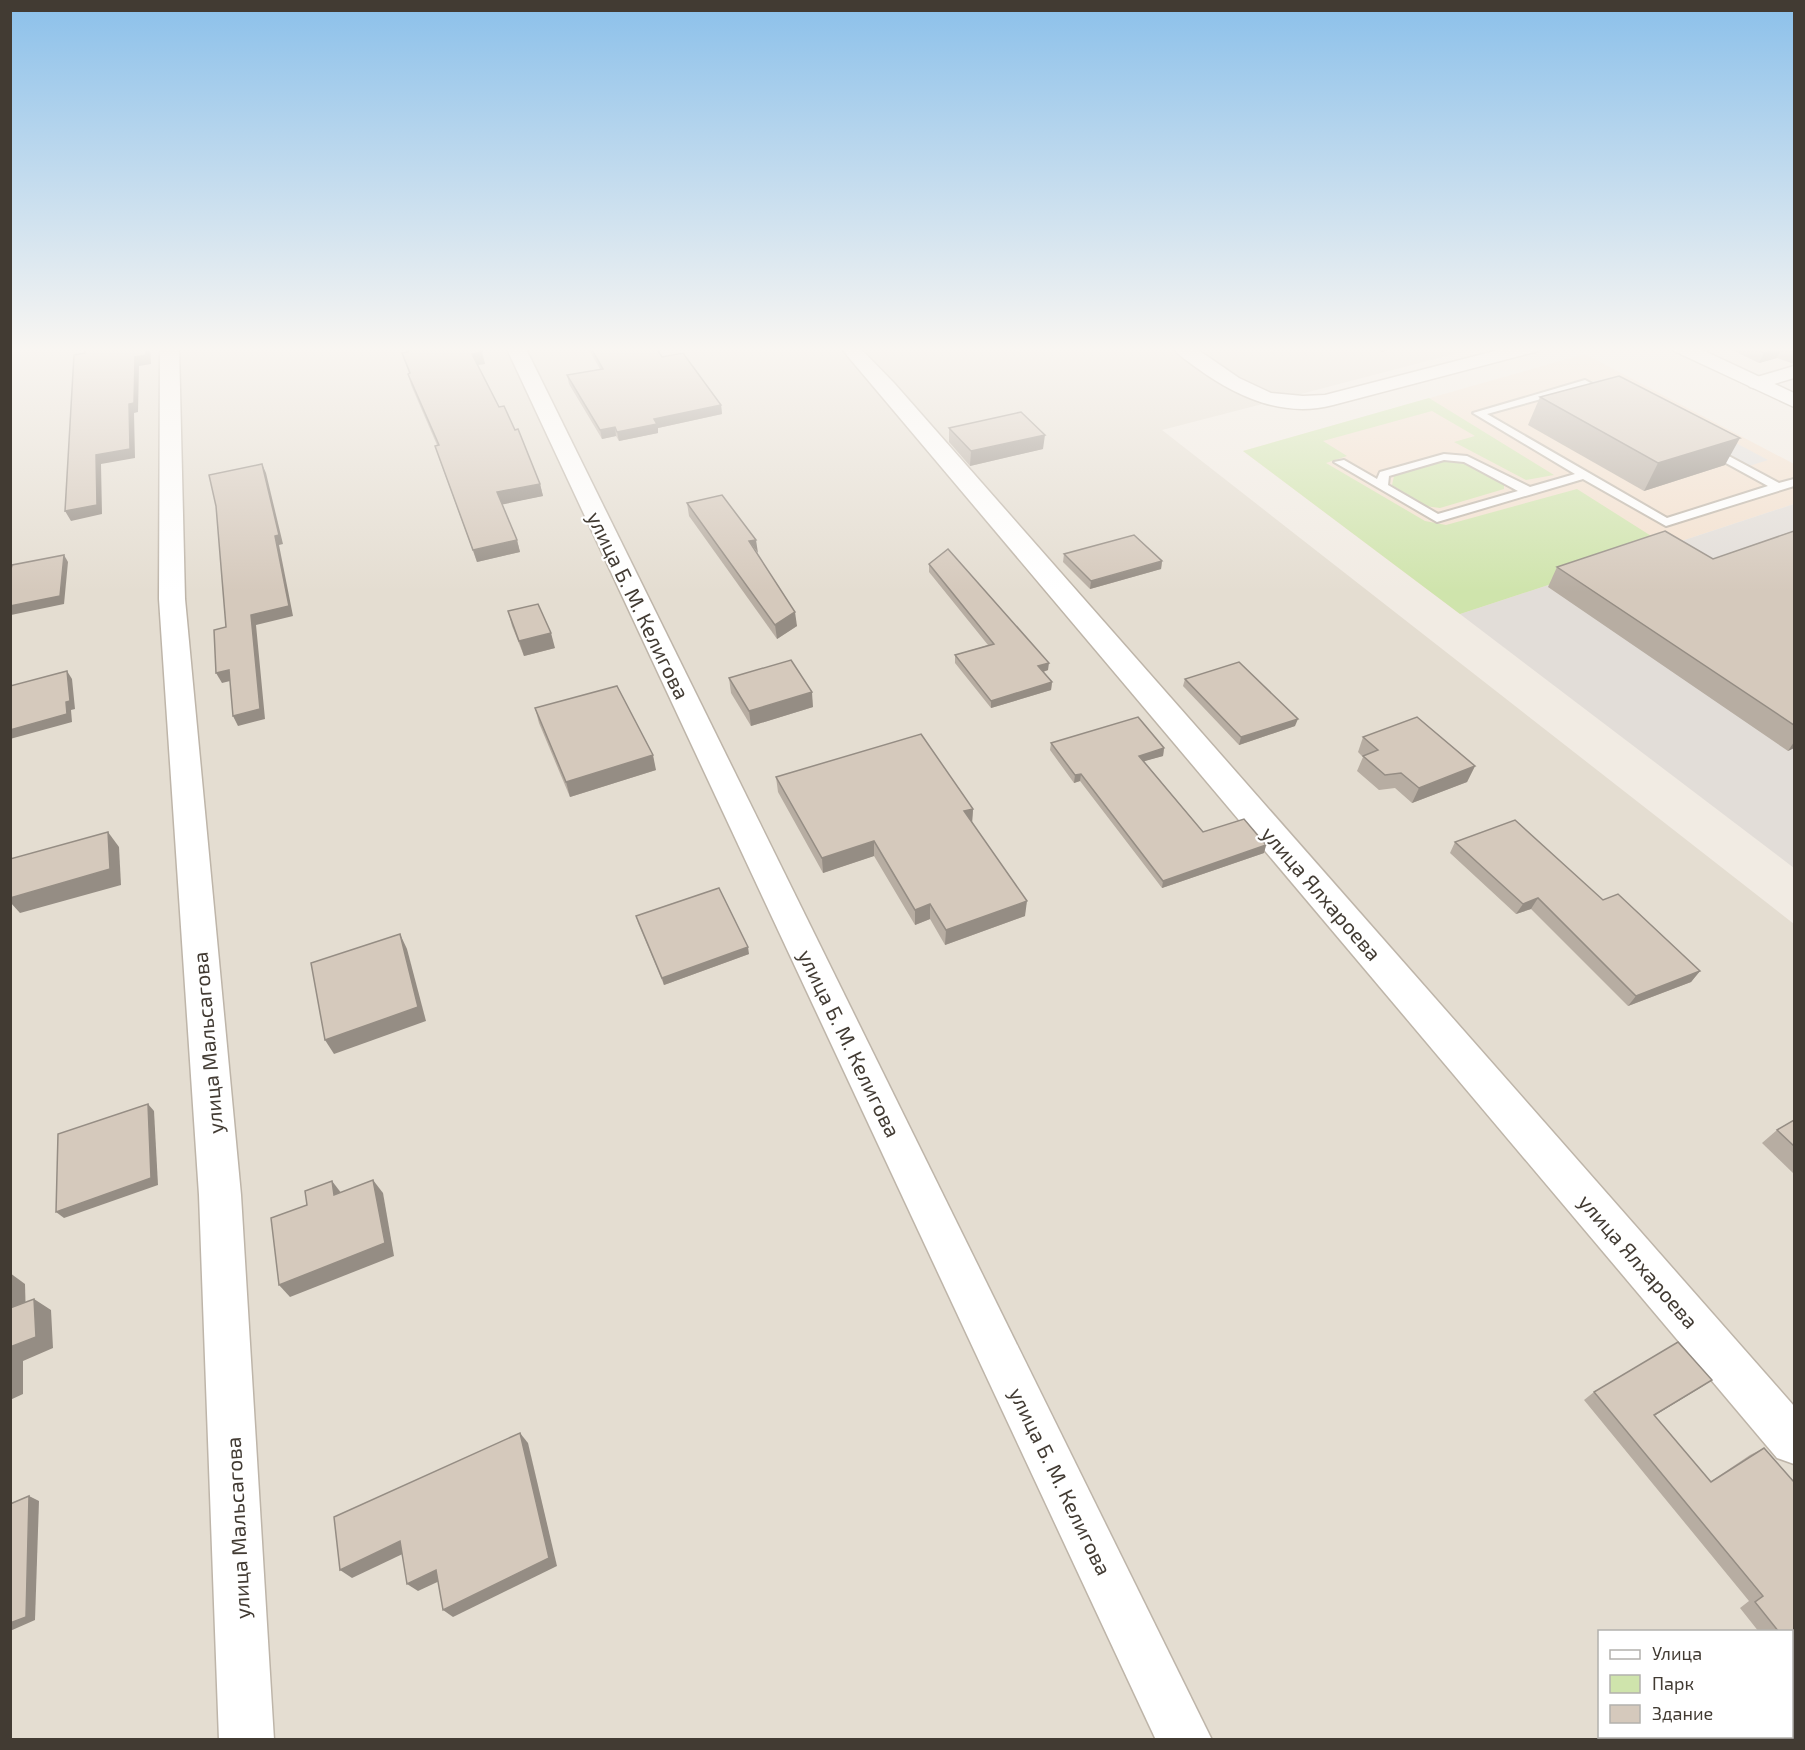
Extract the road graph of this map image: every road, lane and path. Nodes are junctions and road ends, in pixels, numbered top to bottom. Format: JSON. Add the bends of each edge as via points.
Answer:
{"nodes":[{"id":1,"x":170,"y":429,"type":"edge"},
{"id":2,"x":555,"y":429,"type":"edge"},
{"id":3,"x":923,"y":429,"type":"edge"},
{"id":4,"x":1505,"y":429,"type":"edge"},
{"id":5,"x":1697,"y":443,"type":"edge"},
{"id":6,"x":1340,"y":462,"type":"dead end"},
{"id":7,"x":1584,"y":475,"type":"junction"},
{"id":8,"x":1794,"y":482,"type":"edge"},
{"id":9,"x":1382,"y":486,"type":"junction"},
{"id":10,"x":1778,"y":487,"type":"junction"},
{"id":11,"x":1528,"y":491,"type":"junction"},
{"id":12,"x":1794,"y":1441,"type":"edge"},
{"id":13,"x":247,"y":1740,"type":"edge"},
{"id":14,"x":1185,"y":1740,"type":"edge"}],
"edges":[{"from":1,"to":13,"type":"street","name":"улица Мальсагова","via":[[172,599],[220,1195]]},
{"from":2,"to":14,"type":"street","name":"улица Б. М. Келигова"},
{"from":3,"to":12,"type":"street","name":"улица Ялхароева"},
{"from":4,"to":7,"type":"lane"},
{"from":5,"to":10,"type":"lane"},
{"from":6,"to":9,"type":"lane"},
{"from":7,"to":10,"type":"lane","via":[[1666,522]]},
{"from":7,"to":11,"type":"lane"},
{"from":8,"to":10,"type":"lane"},
{"from":9,"to":11,"type":"lane","via":[[1437,518]]},
{"from":9,"to":11,"type":"lane","via":[[1384,474],[1444,457],[1467,459]]}]}
